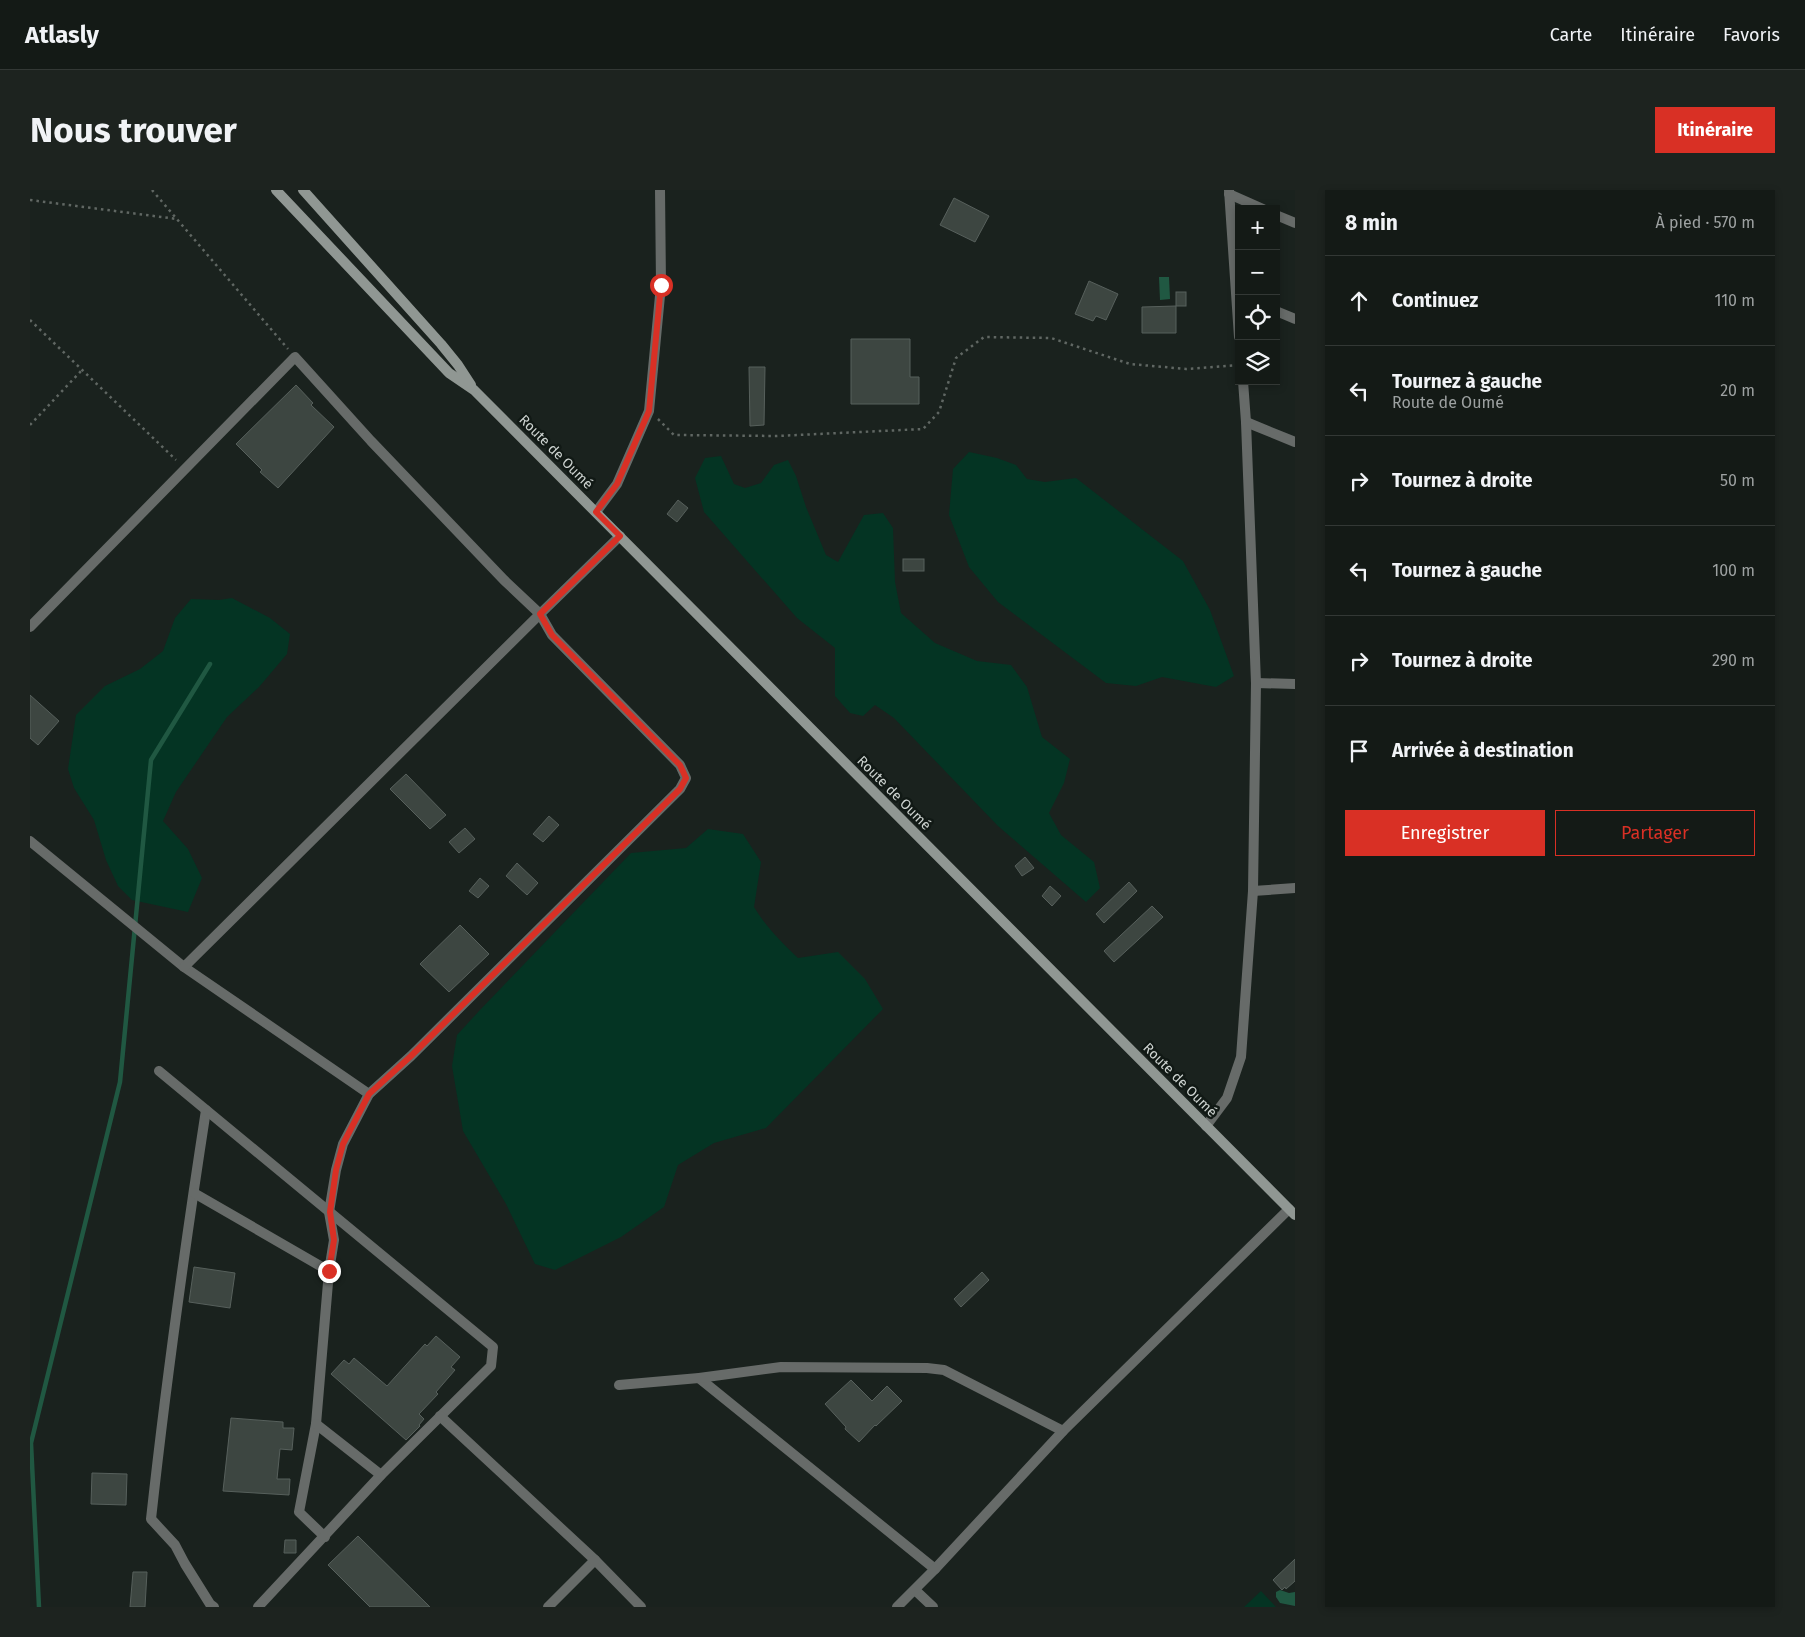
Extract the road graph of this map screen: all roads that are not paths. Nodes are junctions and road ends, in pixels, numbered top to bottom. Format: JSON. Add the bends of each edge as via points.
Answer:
{"nodes":[{"id":1,"x":276,"y":190,"type":"edge"},
{"id":2,"x":303,"y":190,"type":"edge"},
{"id":3,"x":660,"y":190,"type":"edge"},
{"id":4,"x":1229,"y":192,"type":"edge"},
{"id":5,"x":1254,"y":205,"type":"edge"},
{"id":6,"x":1280,"y":217,"type":"edge"},
{"id":7,"x":1295,"y":223,"type":"edge"},
{"id":8,"x":1235,"y":269,"type":"edge"},
{"id":9,"x":1280,"y":313,"type":"edge"},
{"id":10,"x":1295,"y":319,"type":"edge"},
{"id":11,"x":1243,"y":385,"type":"edge"},
{"id":12,"x":474,"y":390,"type":"junction"},
{"id":13,"x":1246,"y":422,"type":"junction"},
{"id":14,"x":1295,"y":442,"type":"edge"},
{"id":15,"x":596,"y":512,"type":"junction"},
{"id":16,"x":620,"y":536,"type":"junction"},
{"id":17,"x":540,"y":614,"type":"junction"},
{"id":18,"x":30,"y":627,"type":"edge"},
{"id":19,"x":1256,"y":683,"type":"junction"},
{"id":20,"x":1295,"y":684,"type":"edge"},
{"id":21,"x":30,"y":841,"type":"edge"},
{"id":22,"x":1295,"y":888,"type":"edge"},
{"id":23,"x":1253,"y":890,"type":"junction"},
{"id":24,"x":184,"y":967,"type":"junction"},
{"id":25,"x":159,"y":1071,"type":"dead end"},
{"id":26,"x":369,"y":1094,"type":"junction"},
{"id":27,"x":206,"y":1110,"type":"junction"},
{"id":28,"x":1206,"y":1126,"type":"junction"},
{"id":29,"x":194,"y":1194,"type":"junction"},
{"id":30,"x":330,"y":1212,"type":"junction"},
{"id":31,"x":1292,"y":1212,"type":"edge"},
{"id":32,"x":329,"y":1271,"type":"junction"},
{"id":33,"x":699,"y":1378,"type":"junction"},
{"id":34,"x":619,"y":1385,"type":"dead end"},
{"id":35,"x":440,"y":1416,"type":"junction"},
{"id":36,"x":316,"y":1424,"type":"junction"},
{"id":37,"x":1063,"y":1431,"type":"junction"},
{"id":38,"x":381,"y":1475,"type":"junction"},
{"id":39,"x":325,"y":1537,"type":"junction"},
{"id":40,"x":595,"y":1560,"type":"junction"},
{"id":41,"x":935,"y":1569,"type":"junction"},
{"id":42,"x":915,"y":1590,"type":"junction"},
{"id":43,"x":214,"y":1607,"type":"edge"},
{"id":44,"x":258,"y":1607,"type":"edge"},
{"id":45,"x":548,"y":1607,"type":"edge"},
{"id":46,"x":640,"y":1607,"type":"edge"},
{"id":47,"x":897,"y":1607,"type":"edge"},
{"id":48,"x":933,"y":1607,"type":"edge"}],
"edges":[{"from":1,"to":12,"type":"main road","via":[[443,366]]},
{"from":2,"to":12,"type":"main road","via":[[441,344]]},
{"from":3,"to":15,"type":"street","via":[[661,285],[649,411],[617,484]]},
{"from":4,"to":5,"type":"street"},
{"from":4,"to":8,"type":"street"},
{"from":6,"to":7,"type":"street"},
{"from":9,"to":10,"type":"street"},
{"from":11,"to":13,"type":"street"},
{"from":12,"to":15,"type":"main road","name":"Route de Oumé"},
{"from":13,"to":14,"type":"street"},
{"from":13,"to":19,"type":"street"},
{"from":15,"to":16,"type":"main road","name":"Route de Oumé"},
{"from":16,"to":17,"type":"street"},
{"from":16,"to":28,"type":"main road","name":"Route de Oumé"},
{"from":17,"to":18,"type":"street","via":[[430,503],[294,357]]},
{"from":17,"to":24,"type":"street"},
{"from":17,"to":26,"type":"street","via":[[552,635],[680,765],[686,778],[673,796]]},
{"from":19,"to":20,"type":"street"},
{"from":19,"to":23,"type":"street"},
{"from":21,"to":24,"type":"street"},
{"from":22,"to":23,"type":"street"},
{"from":23,"to":28,"type":"street","via":[[1242,1057],[1227,1098]]},
{"from":24,"to":26,"type":"street"},
{"from":25,"to":27,"type":"street"},
{"from":26,"to":30,"type":"street","via":[[343,1144]]},
{"from":27,"to":29,"type":"street"},
{"from":27,"to":30,"type":"street"},
{"from":28,"to":31,"type":"main road","name":"Route de Oumé"},
{"from":29,"to":32,"type":"street"},
{"from":29,"to":43,"type":"street","via":[[166,1381],[151,1519],[176,1546],[184,1564]]},
{"from":30,"to":32,"type":"street","via":[[334,1240]]},
{"from":30,"to":35,"type":"street","via":[[493,1347],[491,1366]]},
{"from":31,"to":37,"type":"street"},
{"from":32,"to":36,"type":"street"},
{"from":33,"to":34,"type":"street"},
{"from":33,"to":37,"type":"street","via":[[781,1367],[944,1370]]},
{"from":33,"to":41,"type":"street"},
{"from":35,"to":38,"type":"street"},
{"from":35,"to":40,"type":"street"},
{"from":36,"to":38,"type":"street"},
{"from":36,"to":39,"type":"street","via":[[299,1512]]},
{"from":37,"to":41,"type":"street"},
{"from":38,"to":39,"type":"street"},
{"from":39,"to":44,"type":"street"},
{"from":40,"to":45,"type":"street"},
{"from":40,"to":46,"type":"street"},
{"from":41,"to":42,"type":"street"},
{"from":42,"to":47,"type":"street"},
{"from":42,"to":48,"type":"street"}]}
